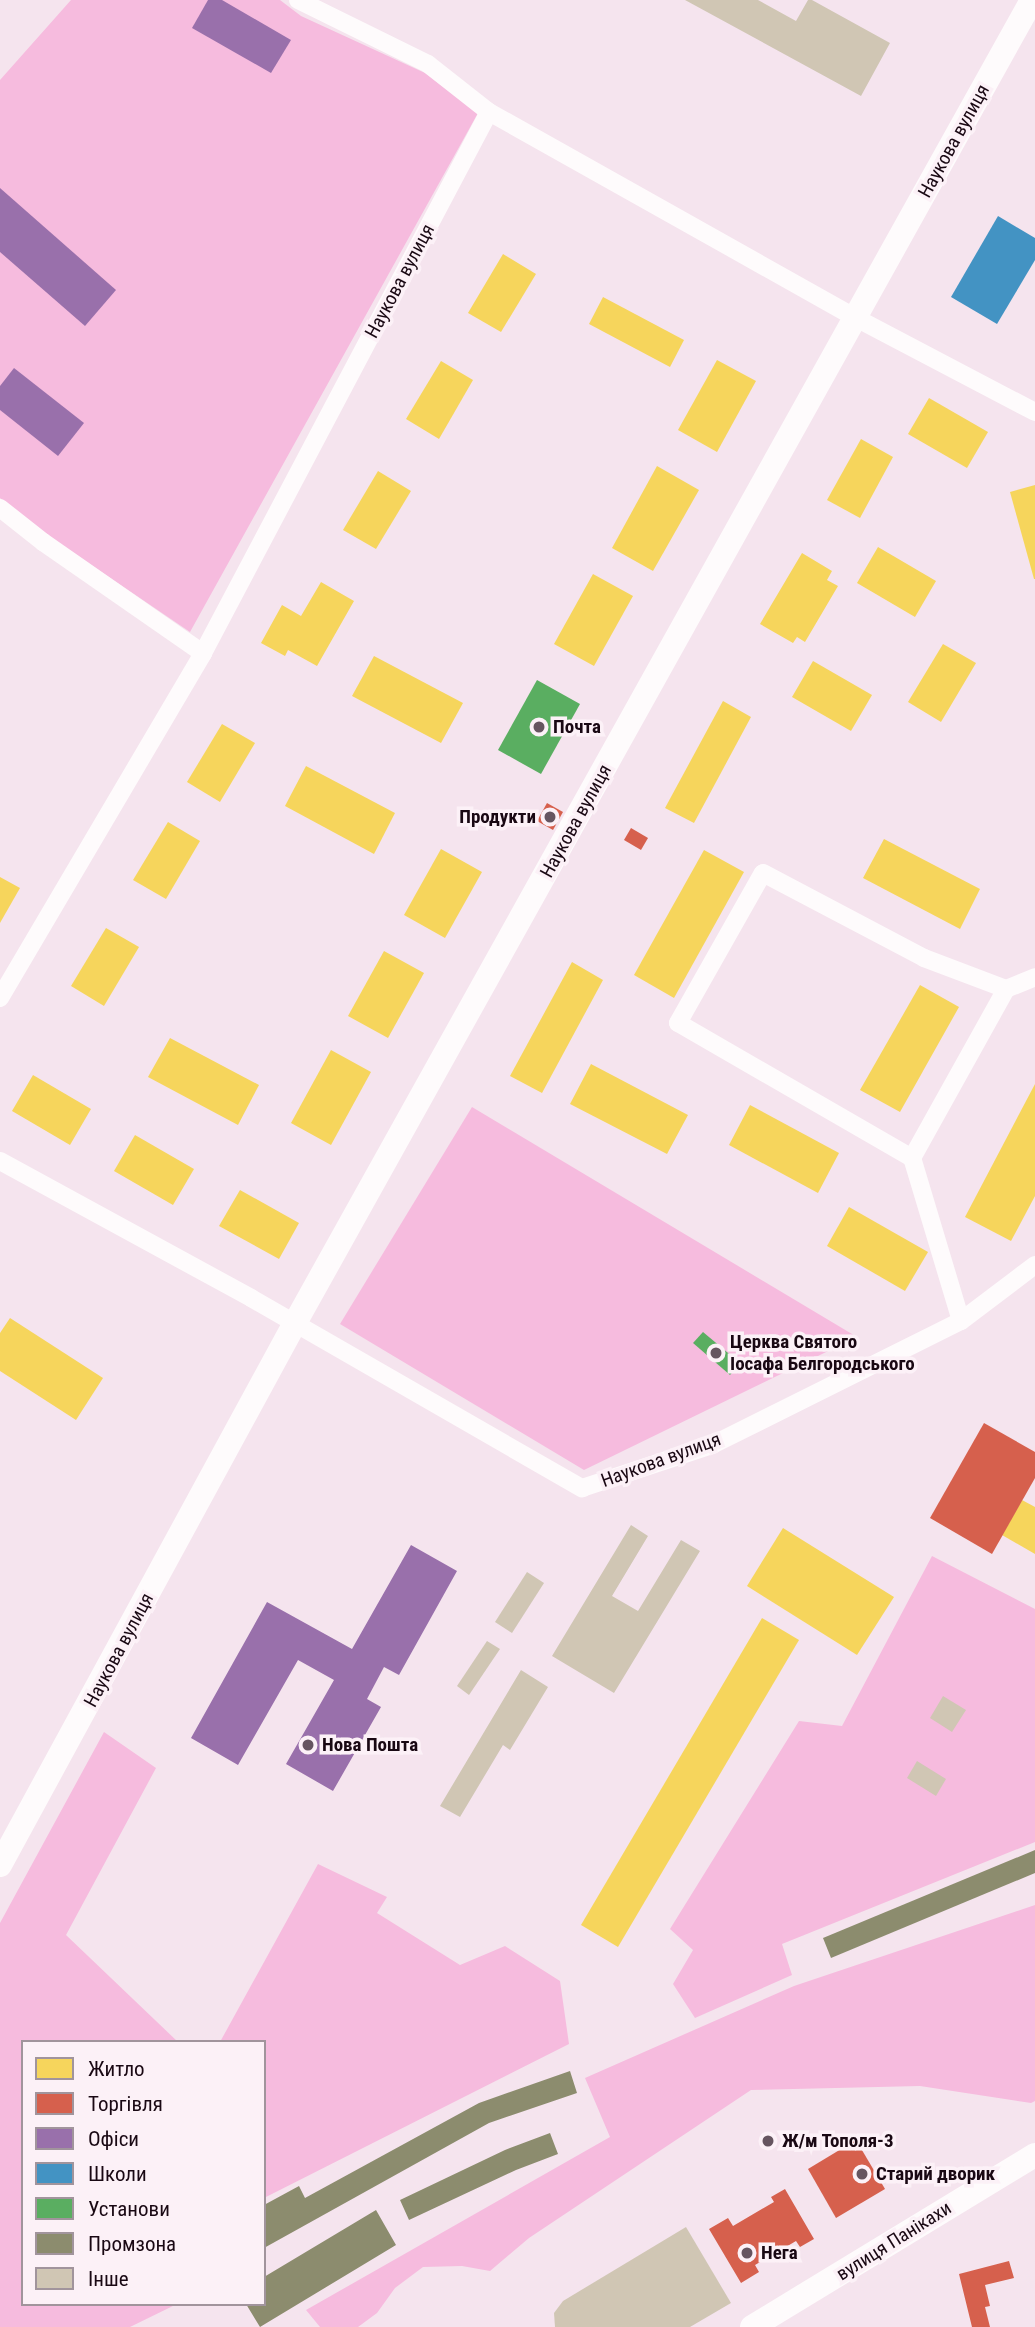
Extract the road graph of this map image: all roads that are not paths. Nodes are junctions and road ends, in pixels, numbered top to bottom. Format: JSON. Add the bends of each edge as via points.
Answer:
{"nodes":[{"id":1,"x":298,"y":0,"type":"edge"},
{"id":2,"x":1032,"y":0,"type":"edge"},
{"id":3,"x":489,"y":112,"type":"junction"},
{"id":4,"x":856,"y":318,"type":"junction"},
{"id":5,"x":1035,"y":412,"type":"edge"},
{"id":6,"x":0,"y":509,"type":"edge"},
{"id":7,"x":203,"y":653,"type":"junction"},
{"id":8,"x":1035,"y":977,"type":"edge"},
{"id":9,"x":1006,"y":989,"type":"junction"},
{"id":10,"x":0,"y":998,"type":"edge"},
{"id":11,"x":912,"y":1157,"type":"junction"},
{"id":12,"x":1,"y":1165,"type":"edge"},
{"id":13,"x":1035,"y":1265,"type":"edge"},
{"id":14,"x":961,"y":1321,"type":"junction"},
{"id":15,"x":295,"y":1323,"type":"junction"},
{"id":16,"x":0,"y":1865,"type":"edge"},
{"id":17,"x":1035,"y":2155,"type":"edge"},
{"id":18,"x":752,"y":2327,"type":"edge"}],
"edges":[{"from":1,"to":3,"type":"street","via":[[428,64]]},
{"from":2,"to":4,"type":"street","name":"Наукова вулиця"},
{"from":3,"to":4,"type":"street"},
{"from":3,"to":7,"type":"street","name":"Наукова вулиця"},
{"from":4,"to":5,"type":"street"},
{"from":4,"to":15,"type":"street","name":"Наукова вулиця"},
{"from":6,"to":7,"type":"street"},
{"from":7,"to":10,"type":"street","name":"Наукова вулиця"},
{"from":8,"to":9,"type":"street"},
{"from":9,"to":11,"type":"street"},
{"from":9,"to":11,"type":"street","via":[[924,958],[763,873],[678,1023]]},
{"from":11,"to":14,"type":"street"},
{"from":12,"to":15,"type":"street","name":"Наукова вулиця"},
{"from":13,"to":14,"type":"street","name":"Наукова вулиця"},
{"from":14,"to":15,"type":"street","name":"Наукова вулиця","via":[[712,1445],[582,1488]]},
{"from":15,"to":16,"type":"street","name":"Наукова вулиця"},
{"from":17,"to":18,"type":"street","name":"вулиця Панікахи"}]}
